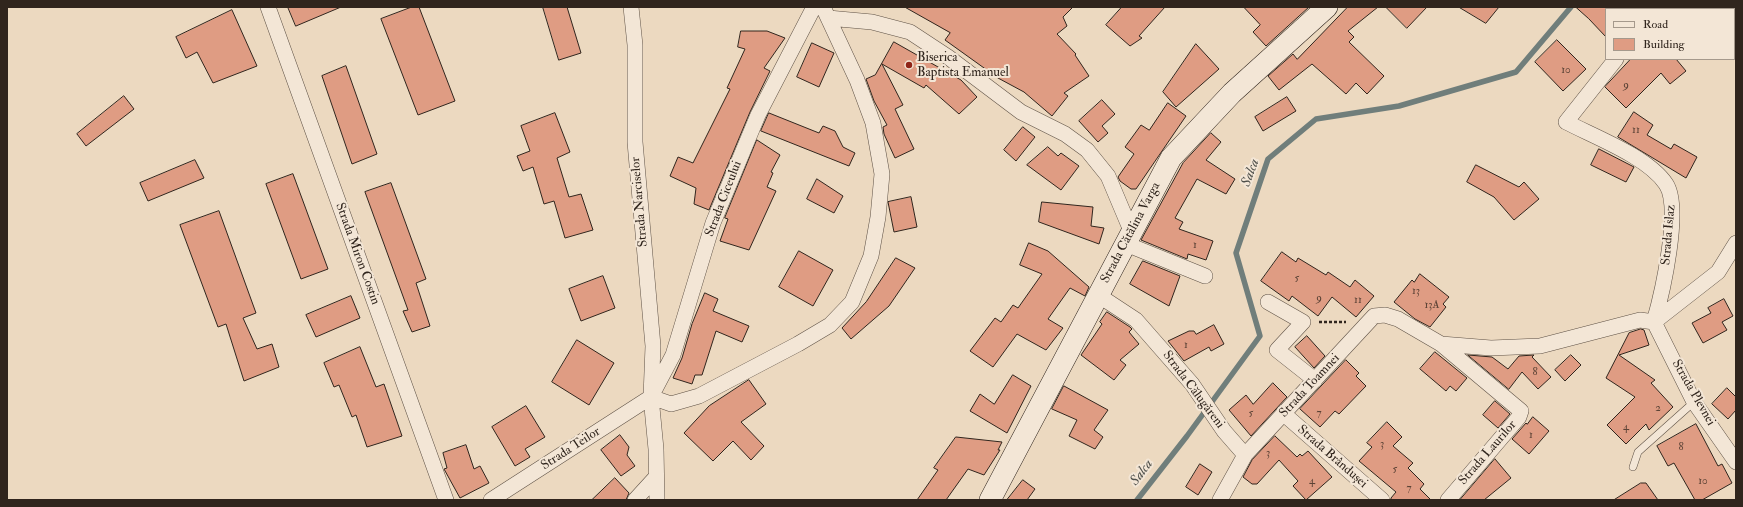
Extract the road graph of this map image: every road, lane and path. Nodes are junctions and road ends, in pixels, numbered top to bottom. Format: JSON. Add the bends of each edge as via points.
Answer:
{"nodes":[{"id":1,"x":268,"y":7,"type":"edge"},
{"id":2,"x":631,"y":7,"type":"edge"},
{"id":3,"x":814,"y":7,"type":"edge"},
{"id":4,"x":1327,"y":7,"type":"edge"},
{"id":5,"x":825,"y":12,"type":"edge"},
{"id":6,"x":1615,"y":60,"type":"edge"},
{"id":7,"x":1129,"y":238,"type":"junction"},
{"id":8,"x":1736,"y":243,"type":"edge"},
{"id":9,"x":1205,"y":276,"type":"dead end"},
{"id":10,"x":1098,"y":295,"type":"junction"},
{"id":11,"x":1268,"y":302,"type":"dead end"},
{"id":12,"x":1371,"y":319,"type":"junction"},
{"id":13,"x":1303,"y":322,"type":"junction"},
{"id":14,"x":1654,"y":322,"type":"junction"},
{"id":15,"x":1441,"y":344,"type":"junction"},
{"id":16,"x":1315,"y":380,"type":"junction"},
{"id":17,"x":651,"y":397,"type":"junction"},
{"id":18,"x":1694,"y":402,"type":"junction"},
{"id":19,"x":1284,"y":414,"type":"junction"},
{"id":20,"x":1246,"y":454,"type":"junction"},
{"id":21,"x":1736,"y":462,"type":"edge"},
{"id":22,"x":1633,"y":467,"type":"dead end"},
{"id":23,"x":656,"y":477,"type":"junction"},
{"id":24,"x":446,"y":500,"type":"edge"},
{"id":25,"x":491,"y":500,"type":"edge"},
{"id":26,"x":635,"y":500,"type":"edge"},
{"id":27,"x":657,"y":500,"type":"edge"},
{"id":28,"x":990,"y":500,"type":"edge"},
{"id":29,"x":1220,"y":500,"type":"edge"},
{"id":30,"x":1381,"y":500,"type":"edge"},
{"id":31,"x":1448,"y":500,"type":"edge"}],
"edges":[{"from":1,"to":24,"type":"street","name":"Strada Miron Costin"},
{"from":2,"to":17,"type":"street","name":"Strada Narciselor","via":[[635,45],[635,142],[653,346]]},
{"from":3,"to":17,"type":"street","name":"Strada Ciceului","via":[[758,115],[713,223],[673,355]]},
{"from":4,"to":7,"type":"main road","name":"Strada Cătălina Varga","via":[[1232,93],[1171,158]]},
{"from":5,"to":7,"type":"street","via":[[910,32],[1021,112],[1065,134],[1087,150],[1108,176]]},
{"from":5,"to":17,"type":"street","via":[[857,80],[873,123],[882,174],[871,256],[852,302],[830,325],[699,396],[671,404]]},
{"from":6,"to":14,"type":"street","name":"Strada Islaz","via":[[1566,122],[1644,162],[1666,184],[1672,200],[1670,235]]},
{"from":7,"to":9,"type":"street"},
{"from":7,"to":10,"type":"main road","name":"Strada Cătălina Varga"},
{"from":8,"to":14,"type":"street","via":[[1718,272]]},
{"from":10,"to":20,"type":"street","name":"Strada Călugăreni","via":[[1136,320],[1192,384],[1224,431]]},
{"from":10,"to":28,"type":"main road","name":"Strada Cătălina Varga"},
{"from":11,"to":13,"type":"street"},
{"from":12,"to":13,"type":"path"},
{"from":12,"to":15,"type":"street","via":[[1385,315],[1398,319]]},
{"from":12,"to":16,"type":"street","name":"Strada Toamnei"},
{"from":13,"to":16,"type":"street","via":[[1276,350]]},
{"from":14,"to":15,"type":"street","via":[[1640,320],[1540,346],[1491,348]]},
{"from":14,"to":18,"type":"street","name":"Strada Plevnei"},
{"from":15,"to":31,"type":"street","name":"Strada Laurilor","via":[[1521,411],[1519,417]]},
{"from":16,"to":19,"type":"street","name":"Strada Toamnei"},
{"from":17,"to":23,"type":"street","name":"Strada Narciselor"},
{"from":17,"to":25,"type":"street","name":"Strada Teilor"},
{"from":18,"to":21,"type":"street","name":"Strada Plevnei"},
{"from":18,"to":22,"type":"lane","via":[[1638,452]]},
{"from":19,"to":20,"type":"street","name":"Strada Toamnei"},
{"from":19,"to":30,"type":"street","name":"Strada Brândușei"},
{"from":20,"to":29,"type":"street"},
{"from":23,"to":26,"type":"street"},
{"from":23,"to":27,"type":"street","name":"Strada Narciselor"}]}
